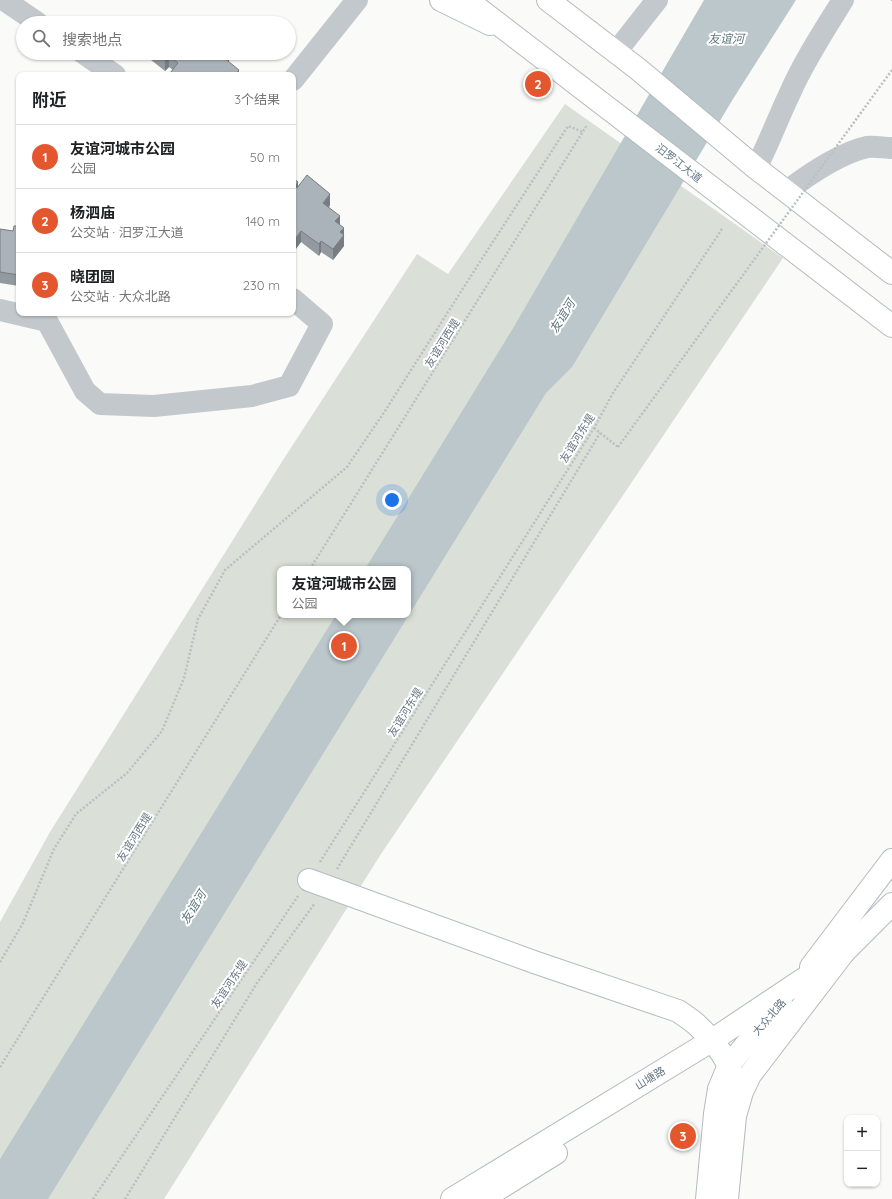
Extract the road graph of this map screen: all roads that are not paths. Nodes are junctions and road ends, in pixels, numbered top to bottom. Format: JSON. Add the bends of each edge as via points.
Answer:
{"nodes":[{"id":1,"x":4,"y":0,"type":"edge"},
{"id":2,"x":357,"y":0,"type":"edge"},
{"id":3,"x":441,"y":0,"type":"edge"},
{"id":4,"x":467,"y":0,"type":"edge"},
{"id":5,"x":548,"y":0,"type":"edge"},
{"id":6,"x":657,"y":0,"type":"edge"},
{"id":7,"x":843,"y":0,"type":"edge"},
{"id":8,"x":28,"y":16,"type":"edge"},
{"id":9,"x":514,"y":36,"type":"junction"},
{"id":10,"x":616,"y":52,"type":"junction"},
{"id":11,"x":93,"y":60,"type":"edge"},
{"id":12,"x":111,"y":72,"type":"edge"},
{"id":13,"x":296,"y":76,"type":"edge"},
{"id":14,"x":892,"y":148,"type":"edge"},
{"id":15,"x":756,"y":168,"type":"junction"},
{"id":16,"x":787,"y":191,"type":"junction"},
{"id":17,"x":892,"y":273,"type":"edge"},
{"id":18,"x":296,"y":302,"type":"edge"},
{"id":19,"x":0,"y":310,"type":"edge"},
{"id":20,"x":16,"y":314,"type":"edge"},
{"id":21,"x":26,"y":316,"type":"edge"},
{"id":22,"x":892,"y":326,"type":"edge"},
{"id":23,"x":892,"y":860,"type":"edge"},
{"id":24,"x":318,"y":883,"type":"road end"},
{"id":25,"x":892,"y":904,"type":"edge"},
{"id":26,"x":808,"y":985,"type":"junction"},
{"id":27,"x":720,"y":1052,"type":"junction"},
{"id":28,"x":735,"y":1116,"type":"junction"},
{"id":29,"x":452,"y":1199,"type":"edge"},
{"id":30,"x":482,"y":1199,"type":"edge"},
{"id":31,"x":707,"y":1199,"type":"edge"},
{"id":32,"x":727,"y":1199,"type":"edge"}],
"edges":[{"from":1,"to":8,"type":"street"},
{"from":2,"to":13,"type":"street"},
{"from":3,"to":9,"type":"main road"},
{"from":4,"to":9,"type":"main road","name":"汨罗江大道"},
{"from":5,"to":10,"type":"main road"},
{"from":6,"to":10,"type":"street"},
{"from":7,"to":15,"type":"street","via":[[790,92]]},
{"from":9,"to":22,"type":"main road","name":"汨罗江大道"},
{"from":10,"to":15,"type":"main road"},
{"from":11,"to":12,"type":"street"},
{"from":14,"to":16,"type":"street","via":[[868,147],[844,156]]},
{"from":15,"to":16,"type":"main road"},
{"from":16,"to":17,"type":"main road"},
{"from":18,"to":21,"type":"street","via":[[322,324],[289,386],[252,396],[154,406],[100,404],[85,391],[47,321]]},
{"from":19,"to":20,"type":"street"},
{"from":23,"to":26,"type":"main road","name":"大众北路"},
{"from":24,"to":27,"type":"main road","via":[[534,962],[678,1011],[695,1023]]},
{"from":25,"to":26,"type":"main road","name":"山塘路"},
{"from":26,"to":27,"type":"main road","name":"山塘路"},
{"from":26,"to":27,"type":"main road","name":"大众北路"},
{"from":26,"to":28,"type":"main road","name":"大众北路","via":[[750,1075]]},
{"from":27,"to":28,"type":"main road","via":[[734,1082]]},
{"from":27,"to":29,"type":"main road","name":"山塘路"},
{"from":27,"to":30,"type":"main road","name":"山塘路"},
{"from":27,"to":31,"type":"main road","name":"大众北路","via":[[719,1088]]},
{"from":28,"to":32,"type":"main road","name":"大众北路"}]}
